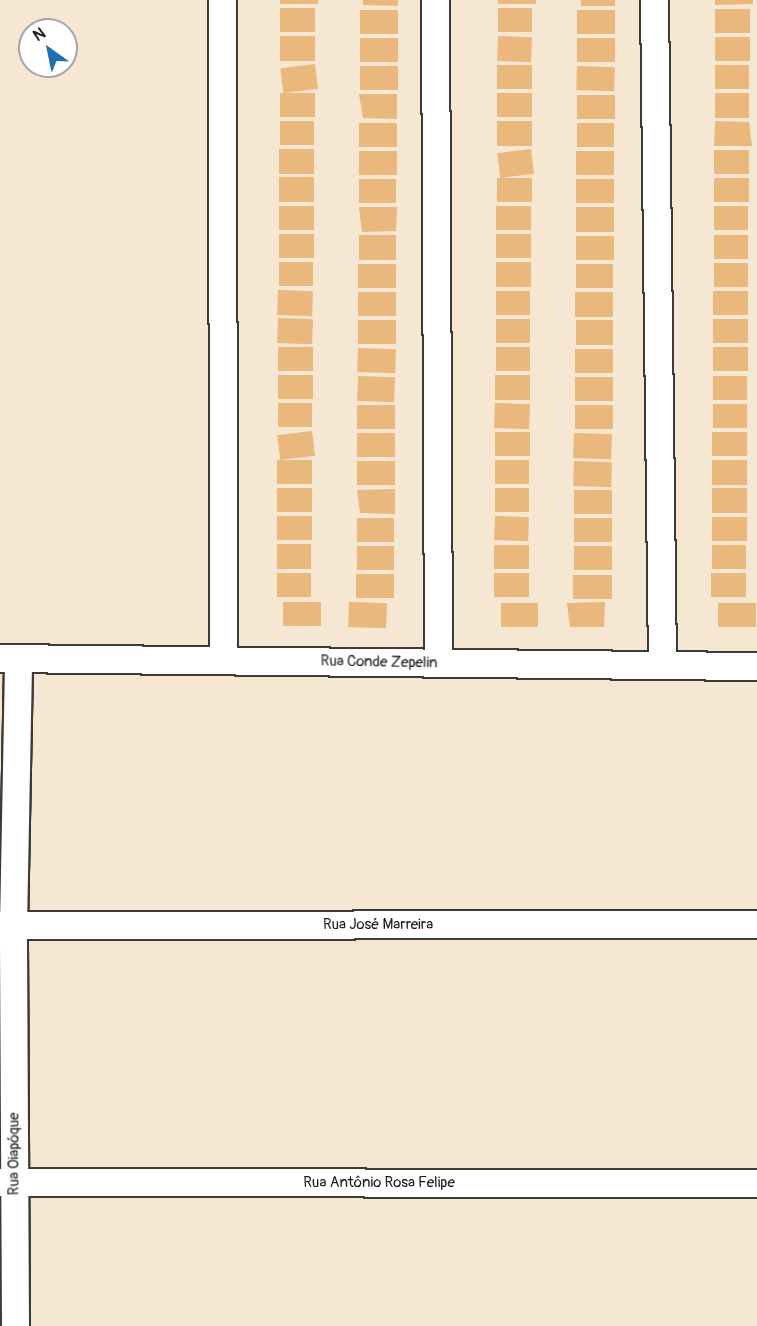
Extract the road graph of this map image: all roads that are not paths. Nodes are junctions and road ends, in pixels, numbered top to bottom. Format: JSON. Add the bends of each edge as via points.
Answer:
{"nodes":[{"id":1,"x":222,"y":0,"type":"edge"},
{"id":2,"x":435,"y":0,"type":"edge"},
{"id":3,"x":654,"y":0,"type":"edge"},
{"id":4,"x":9,"y":658,"type":"edge"},
{"id":5,"x":223,"y":660,"type":"junction"},
{"id":6,"x":438,"y":662,"type":"junction"},
{"id":7,"x":662,"y":665,"type":"junction"},
{"id":8,"x":757,"y":666,"type":"edge"},
{"id":9,"x":757,"y":924,"type":"edge"},
{"id":10,"x":7,"y":925,"type":"edge"},
{"id":11,"x":7,"y":1182,"type":"edge"},
{"id":12,"x":757,"y":1184,"type":"edge"},
{"id":13,"x":15,"y":1326,"type":"edge"}],
"edges":[{"from":1,"to":5,"type":"street"},
{"from":2,"to":6,"type":"street"},
{"from":3,"to":7,"type":"street"},
{"from":4,"to":5,"type":"street","name":"Rua Conde Zepelin"},
{"from":4,"to":10,"type":"street","name":"Rua Oiapóque"},
{"from":5,"to":6,"type":"street","name":"Rua Conde Zepelin"},
{"from":6,"to":7,"type":"street","name":"Rua Conde Zepelin"},
{"from":7,"to":8,"type":"street","name":"Rua Conde Zepelin"},
{"from":9,"to":10,"type":"street","name":"Rua José Marreira"},
{"from":10,"to":11,"type":"street","name":"Rua Oiapóque"},
{"from":11,"to":12,"type":"street","name":"Rua Antônio Rosa Felipe"},
{"from":11,"to":13,"type":"street","name":"Rua Oiapóque"}]}
